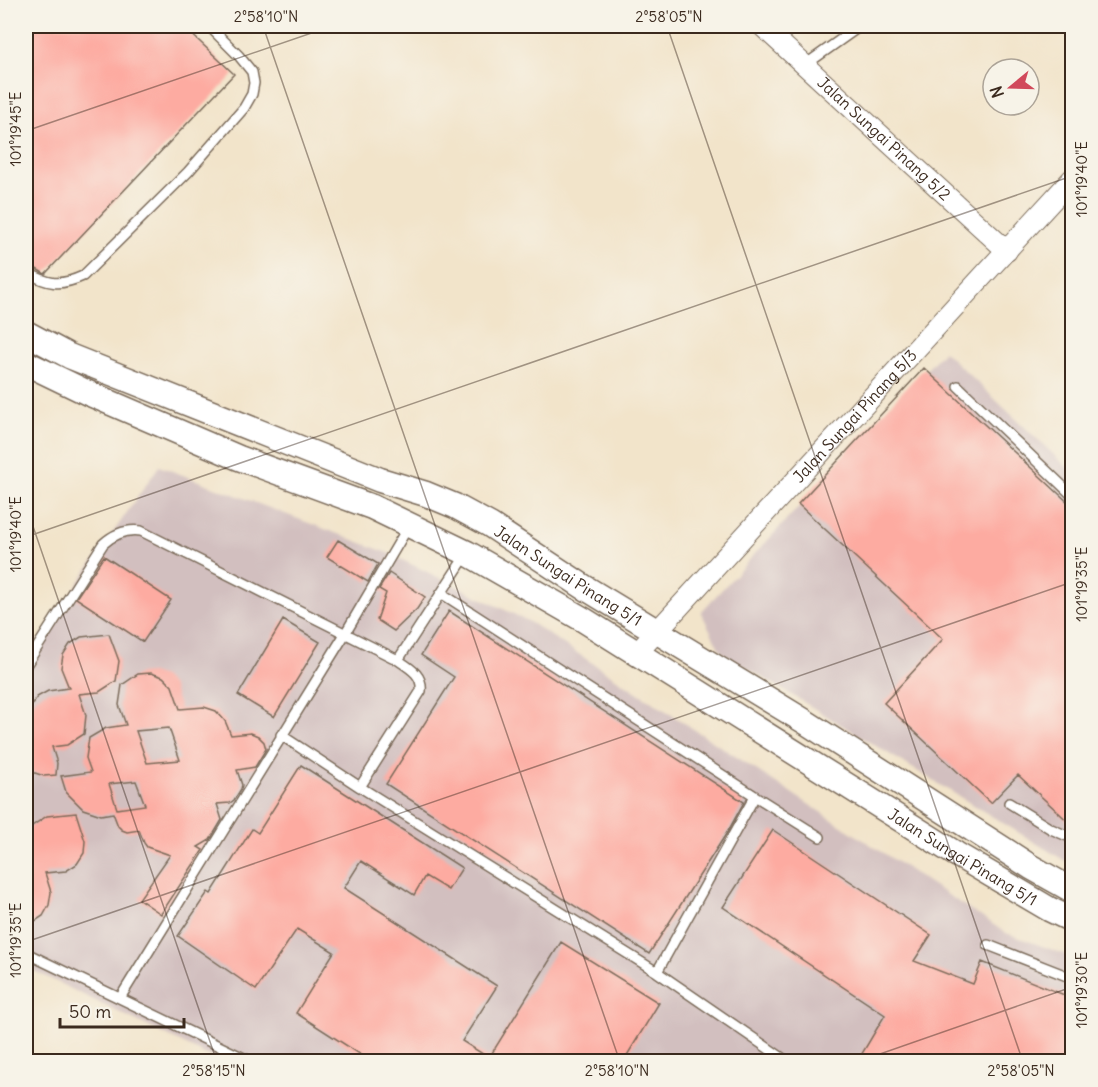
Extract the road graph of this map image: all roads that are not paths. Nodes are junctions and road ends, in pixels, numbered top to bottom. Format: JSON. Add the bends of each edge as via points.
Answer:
{"nodes":[{"id":1,"x":209,"y":26,"type":"edge"},
{"id":2,"x":762,"y":26,"type":"edge"},
{"id":3,"x":860,"y":26,"type":"edge"},
{"id":4,"x":805,"y":65,"type":"junction"},
{"id":5,"x":1072,"y":179,"type":"edge"},
{"id":6,"x":1007,"y":251,"type":"junction"},
{"id":7,"x":26,"y":272,"type":"edge"},
{"id":8,"x":26,"y":333,"type":"edge"},
{"id":9,"x":26,"y":363,"type":"edge"},
{"id":10,"x":958,"y":386,"type":"dead end"},
{"id":11,"x":1072,"y":495,"type":"edge"},
{"id":12,"x":409,"y":525,"type":"junction"},
{"id":13,"x":467,"y":553,"type":"junction"},
{"id":14,"x":441,"y":593,"type":"junction"},
{"id":15,"x":657,"y":632,"type":"junction"},
{"id":16,"x":345,"y":634,"type":"junction"},
{"id":17,"x":637,"y":653,"type":"junction"},
{"id":18,"x":398,"y":660,"type":"junction"},
{"id":19,"x":26,"y":665,"type":"edge"},
{"id":20,"x":281,"y":735,"type":"junction"},
{"id":21,"x":360,"y":787,"type":"junction"},
{"id":22,"x":755,"y":796,"type":"junction"},
{"id":23,"x":1009,"y":803,"type":"dead end"},
{"id":24,"x":820,"y":837,"type":"dead end"},
{"id":25,"x":1072,"y":838,"type":"edge"},
{"id":26,"x":1072,"y":890,"type":"edge"},
{"id":27,"x":1072,"y":920,"type":"edge"},
{"id":28,"x":988,"y":945,"type":"dead end"},
{"id":29,"x":26,"y":953,"type":"edge"},
{"id":30,"x":657,"y":972,"type":"junction"},
{"id":31,"x":1072,"y":978,"type":"edge"},
{"id":32,"x":120,"y":998,"type":"junction"},
{"id":33,"x":252,"y":1062,"type":"edge"},
{"id":34,"x":788,"y":1062,"type":"edge"}],
"edges":[{"from":1,"to":7,"type":"lane","via":[[252,72],[252,94],[244,108],[188,172],[83,276],[55,284]]},
{"from":2,"to":4,"type":"street","name":"Jalan Sungai Pinang 5/2"},
{"from":3,"to":4,"type":"lane"},
{"from":4,"to":6,"type":"street","name":"Jalan Sungai Pinang 5/2"},
{"from":5,"to":6,"type":"street","name":"Jalan Sungai Pinang 5/3"},
{"from":6,"to":15,"type":"street","name":"Jalan Sungai Pinang 5/3"},
{"from":8,"to":15,"type":"street","name":"Jalan Sungai Pinang 5/1","via":[[69,356],[455,506]]},
{"from":9,"to":12,"type":"street","name":"Jalan Sungai Pinang 5/1","via":[[239,458],[372,507]]},
{"from":10,"to":11,"type":"lane"},
{"from":12,"to":13,"type":"street","name":"Jalan Sungai Pinang 5/1"},
{"from":12,"to":16,"type":"lane"},
{"from":13,"to":14,"type":"lane"},
{"from":13,"to":17,"type":"street","name":"Jalan Sungai Pinang 5/1"},
{"from":14,"to":18,"type":"lane"},
{"from":14,"to":22,"type":"lane"},
{"from":15,"to":17,"type":"street","name":"Jalan Sungai Pinang 5/3"},
{"from":15,"to":26,"type":"street","name":"Jalan Sungai Pinang 5/1"},
{"from":16,"to":18,"type":"lane"},
{"from":16,"to":19,"type":"lane","via":[[141,531],[132,530],[103,544]]},
{"from":16,"to":20,"type":"lane"},
{"from":17,"to":27,"type":"street","name":"Jalan Sungai Pinang 5/1","via":[[956,854]]},
{"from":18,"to":21,"type":"lane","via":[[416,673],[421,691]]},
{"from":20,"to":21,"type":"lane"},
{"from":20,"to":32,"type":"lane"},
{"from":21,"to":30,"type":"lane"},
{"from":22,"to":24,"type":"lane"},
{"from":22,"to":30,"type":"lane"},
{"from":23,"to":25,"type":"lane"},
{"from":28,"to":31,"type":"lane"},
{"from":29,"to":32,"type":"lane"},
{"from":30,"to":34,"type":"lane"},
{"from":32,"to":33,"type":"lane"}]}
